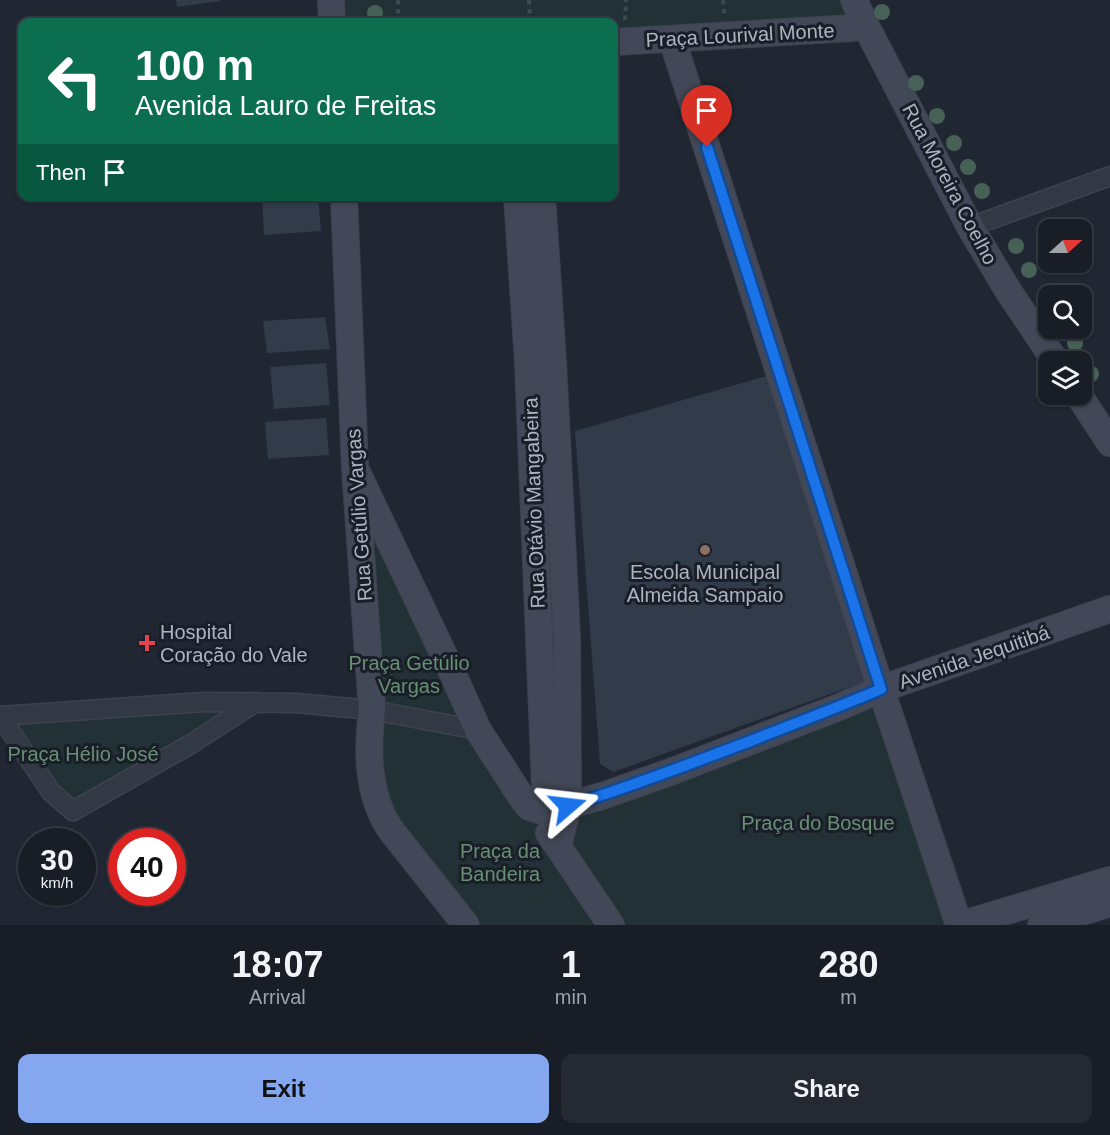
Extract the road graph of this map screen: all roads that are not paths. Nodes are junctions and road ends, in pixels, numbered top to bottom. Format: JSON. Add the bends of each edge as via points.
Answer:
{"nodes":[{"id":1,"x":331,"y":0,"type":"edge"},
{"id":2,"x":854,"y":0,"type":"edge"},
{"id":3,"x":332,"y":18,"type":"edge"},
{"id":4,"x":866,"y":26,"type":"junction"},
{"id":5,"x":672,"y":39,"type":"junction"},
{"id":6,"x":618,"y":42,"type":"edge"},
{"id":7,"x":1110,"y":176,"type":"edge"},
{"id":8,"x":344,"y":201,"type":"edge"},
{"id":9,"x":530,"y":204,"type":"edge"},
{"id":10,"x":970,"y":227,"type":"junction"},
{"id":11,"x":1049,"y":351,"type":"edge"},
{"id":12,"x":1085,"y":405,"type":"edge"},
{"id":13,"x":1110,"y":443,"type":"edge"},
{"id":14,"x":355,"y":468,"type":"junction"},
{"id":15,"x":1110,"y":609,"type":"edge"},
{"id":16,"x":881,"y":689,"type":"junction"},
{"id":17,"x":256,"y":702,"type":"junction"},
{"id":18,"x":372,"y":710,"type":"junction"},
{"id":19,"x":0,"y":716,"type":"edge"},
{"id":20,"x":478,"y":730,"type":"junction"},
{"id":21,"x":548,"y":808,"type":"junction"},
{"id":22,"x":558,"y":846,"type":"junction"},
{"id":23,"x":1102,"y":894,"type":"edge"},
{"id":24,"x":466,"y":925,"type":"edge"},
{"id":25,"x":611,"y":925,"type":"edge"},
{"id":26,"x":959,"y":925,"type":"edge"},
{"id":27,"x":1041,"y":925,"type":"edge"}],
"edges":[{"from":1,"to":3,"type":"street"},
{"from":2,"to":4,"type":"street","name":"Rua Moreira Coelho"},
{"from":4,"to":5,"type":"street","name":"Praça Lourival Monte"},
{"from":4,"to":10,"type":"street","name":"Rua Moreira Coelho"},
{"from":5,"to":6,"type":"street","name":"Praça Lourival Monte"},
{"from":5,"to":16,"type":"street"},
{"from":7,"to":10,"type":"street"},
{"from":8,"to":14,"type":"street","name":"Rua Getúlio Vargas"},
{"from":9,"to":21,"type":"street","name":"Rua Otávio Mangabeira","via":[[540,363],[567,638]]},
{"from":10,"to":11,"type":"street","name":"Rua Moreira Coelho"},
{"from":12,"to":13,"type":"street"},
{"from":14,"to":18,"type":"street","name":"Rua Getúlio Vargas"},
{"from":14,"to":20,"type":"street"},
{"from":15,"to":16,"type":"street","name":"Avenida Jequitibá"},
{"from":16,"to":21,"type":"street","name":"Avenida Jequitibá","via":[[673,771],[605,795]]},
{"from":16,"to":26,"type":"street"},
{"from":17,"to":18,"type":"street"},
{"from":17,"to":19,"type":"street"},
{"from":17,"to":19,"type":"street","via":[[73,811],[51,792]]},
{"from":18,"to":20,"type":"street"},
{"from":18,"to":24,"type":"street","name":"Rua Getúlio Vargas","via":[[369,749],[375,797],[382,816]]},
{"from":20,"to":21,"type":"street","via":[[506,774]]},
{"from":21,"to":22,"type":"street"},
{"from":21,"to":22,"type":"street"},
{"from":22,"to":25,"type":"street"},
{"from":23,"to":26,"type":"street"},
{"from":23,"to":27,"type":"street"}]}
